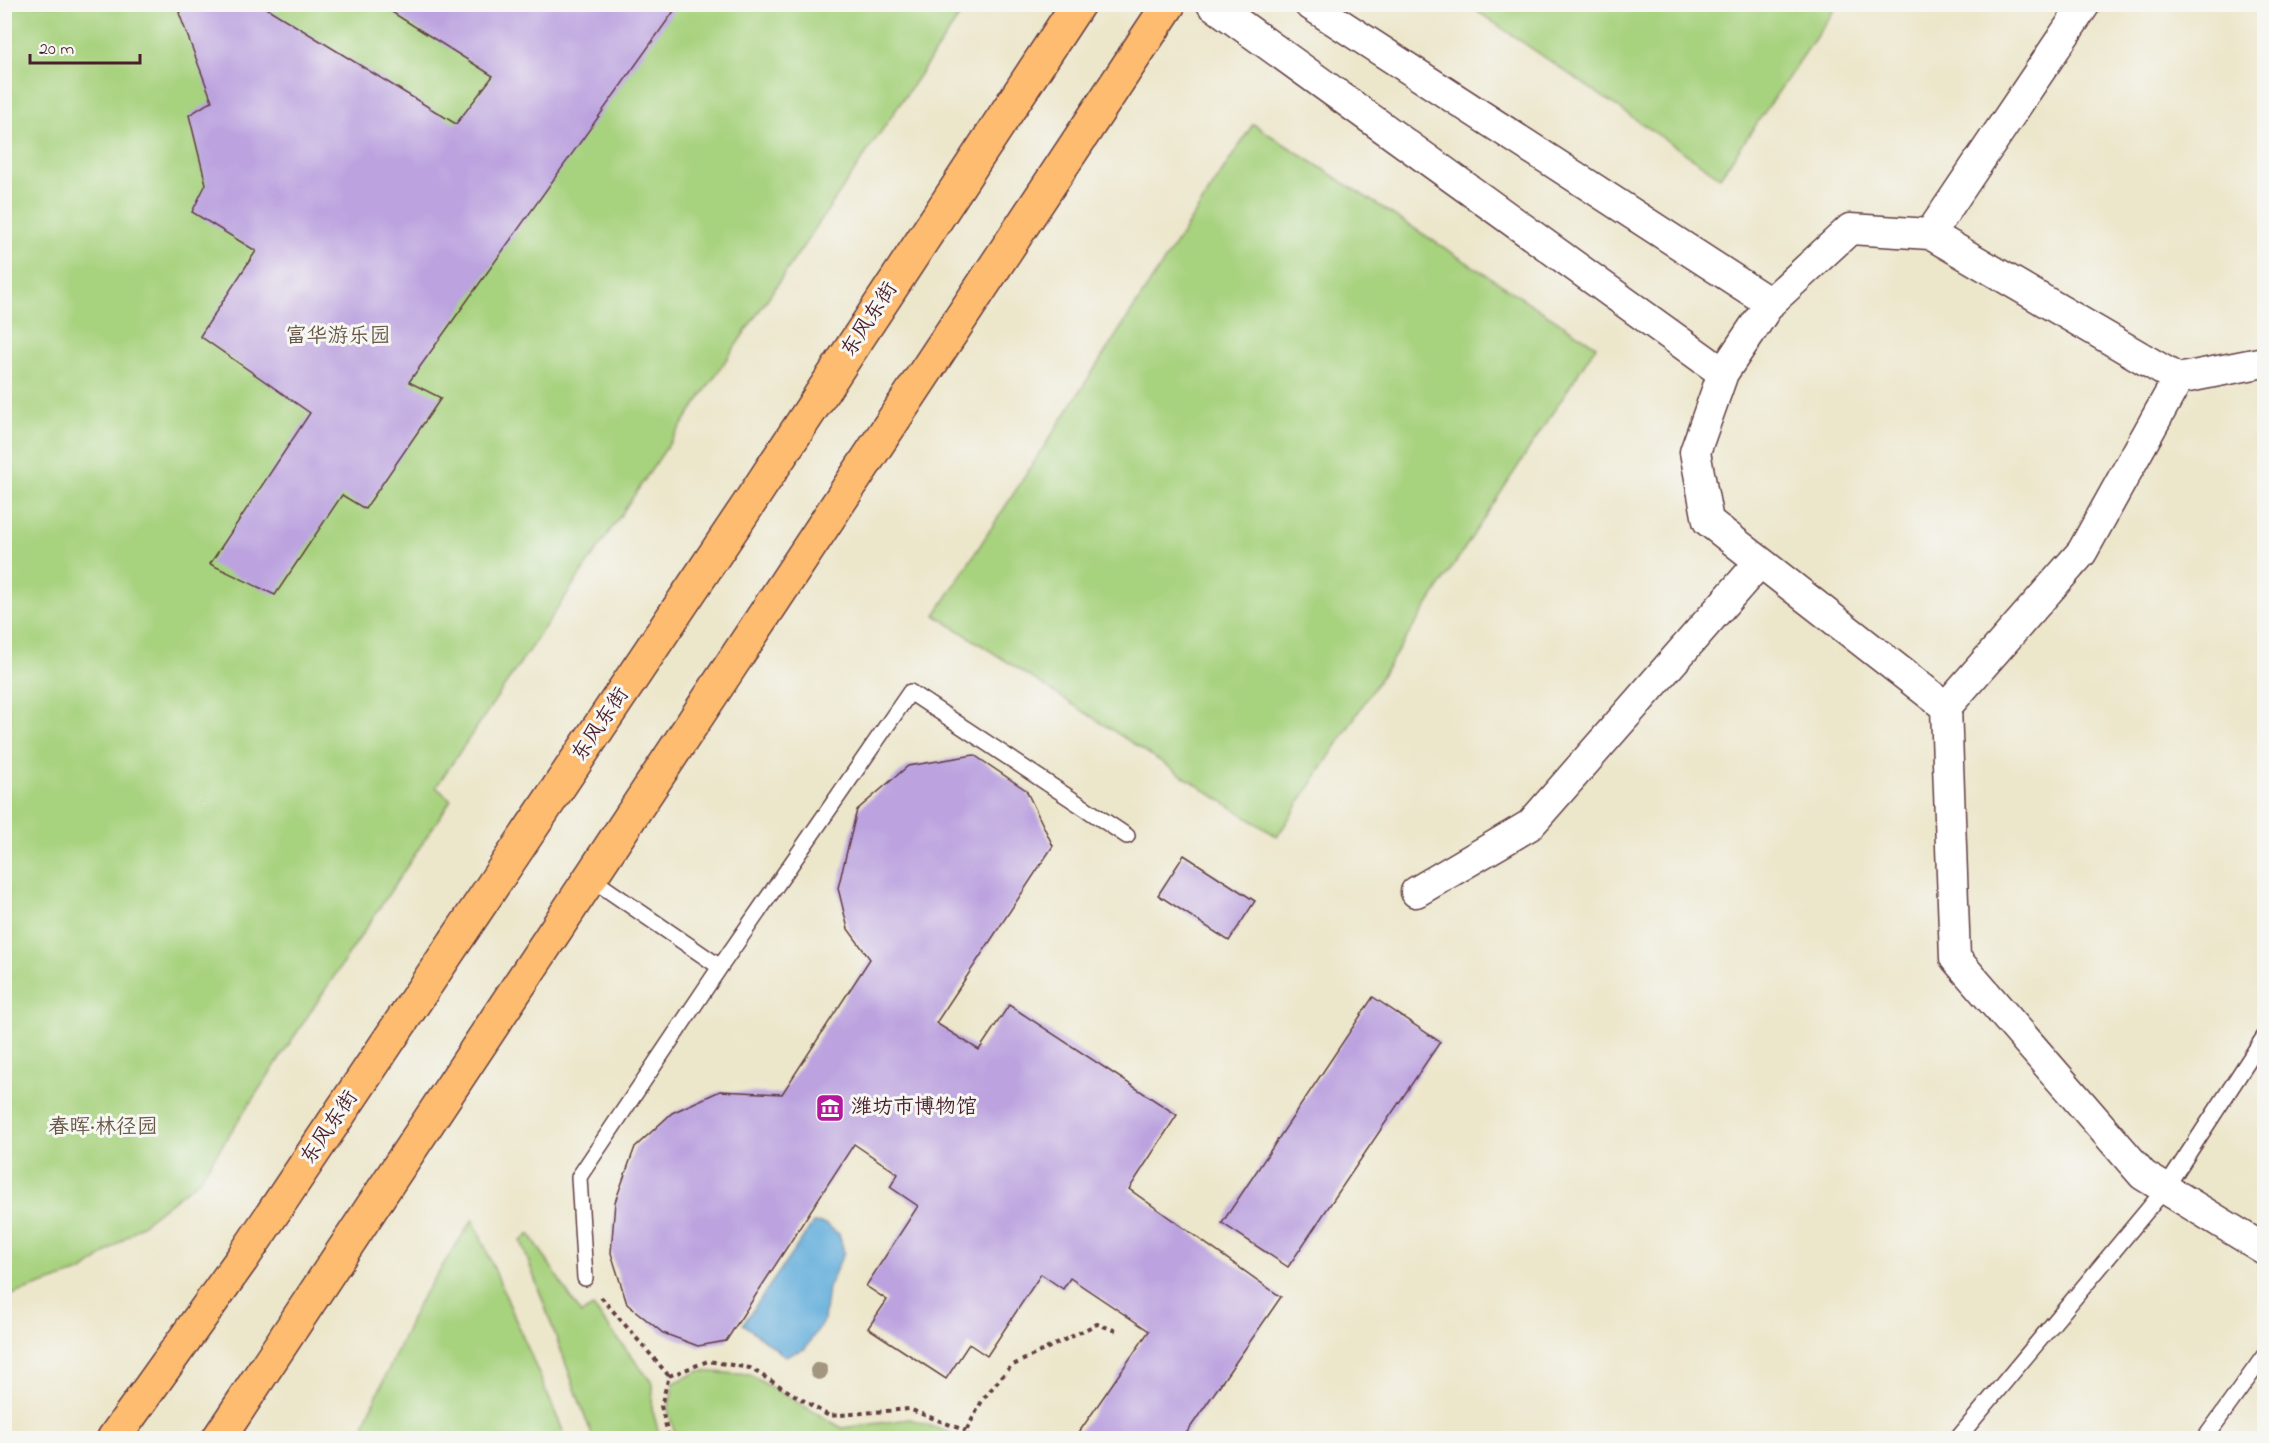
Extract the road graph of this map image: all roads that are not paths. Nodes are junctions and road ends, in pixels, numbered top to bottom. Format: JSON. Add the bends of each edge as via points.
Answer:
{"nodes":[{"id":1,"x":1078,"y":4,"type":"edge"},
{"id":2,"x":1169,"y":4,"type":"edge"},
{"id":3,"x":1212,"y":4,"type":"edge"},
{"id":4,"x":1309,"y":4,"type":"edge"},
{"id":5,"x":2085,"y":4,"type":"edge"},
{"id":6,"x":1930,"y":234,"type":"junction"},
{"id":7,"x":1770,"y":303,"type":"junction"},
{"id":8,"x":2265,"y":362,"type":"edge"},
{"id":9,"x":1723,"y":373,"type":"junction"},
{"id":10,"x":2178,"y":379,"type":"junction"},
{"id":11,"x":1760,"y":562,"type":"junction"},
{"id":12,"x":1946,"y":707,"type":"junction"},
{"id":13,"x":1127,"y":836,"type":"dead end"},
{"id":14,"x":589,"y":877,"type":"junction"},
{"id":15,"x":1416,"y":892,"type":"dead end"},
{"id":16,"x":720,"y":967,"type":"junction"},
{"id":17,"x":2265,"y":1037,"type":"edge"},
{"id":18,"x":2165,"y":1189,"type":"junction"},
{"id":19,"x":2265,"y":1249,"type":"edge"},
{"id":20,"x":585,"y":1278,"type":"road end"},
{"id":21,"x":2265,"y":1356,"type":"edge"},
{"id":22,"x":114,"y":1438,"type":"edge"},
{"id":23,"x":219,"y":1438,"type":"edge"},
{"id":24,"x":1958,"y":1438,"type":"edge"},
{"id":25,"x":2205,"y":1438,"type":"edge"}],
"edges":[{"from":1,"to":22,"type":"main road","name":"东风东街","via":[[735,525],[242,1259]]},
{"from":2,"to":14,"type":"main road"},
{"from":3,"to":9,"type":"street"},
{"from":4,"to":7,"type":"street"},
{"from":5,"to":6,"type":"street"},
{"from":6,"to":7,"type":"street","via":[[1850,229]]},
{"from":6,"to":10,"type":"street"},
{"from":7,"to":9,"type":"street"},
{"from":8,"to":10,"type":"street"},
{"from":9,"to":11,"type":"street","via":[[1695,452],[1708,521]]},
{"from":10,"to":12,"type":"street","via":[[2082,552]]},
{"from":11,"to":12,"type":"street"},
{"from":11,"to":15,"type":"street","via":[[1530,825]]},
{"from":12,"to":18,"type":"street","via":[[1955,958],[2143,1175]]},
{"from":13,"to":16,"type":"lane","via":[[910,692]]},
{"from":14,"to":16,"type":"lane"},
{"from":14,"to":23,"type":"main road"},
{"from":16,"to":20,"type":"lane","via":[[579,1177]]},
{"from":17,"to":18,"type":"lane"},
{"from":18,"to":19,"type":"street"},
{"from":18,"to":24,"type":"lane"},
{"from":21,"to":25,"type":"lane"}]}
